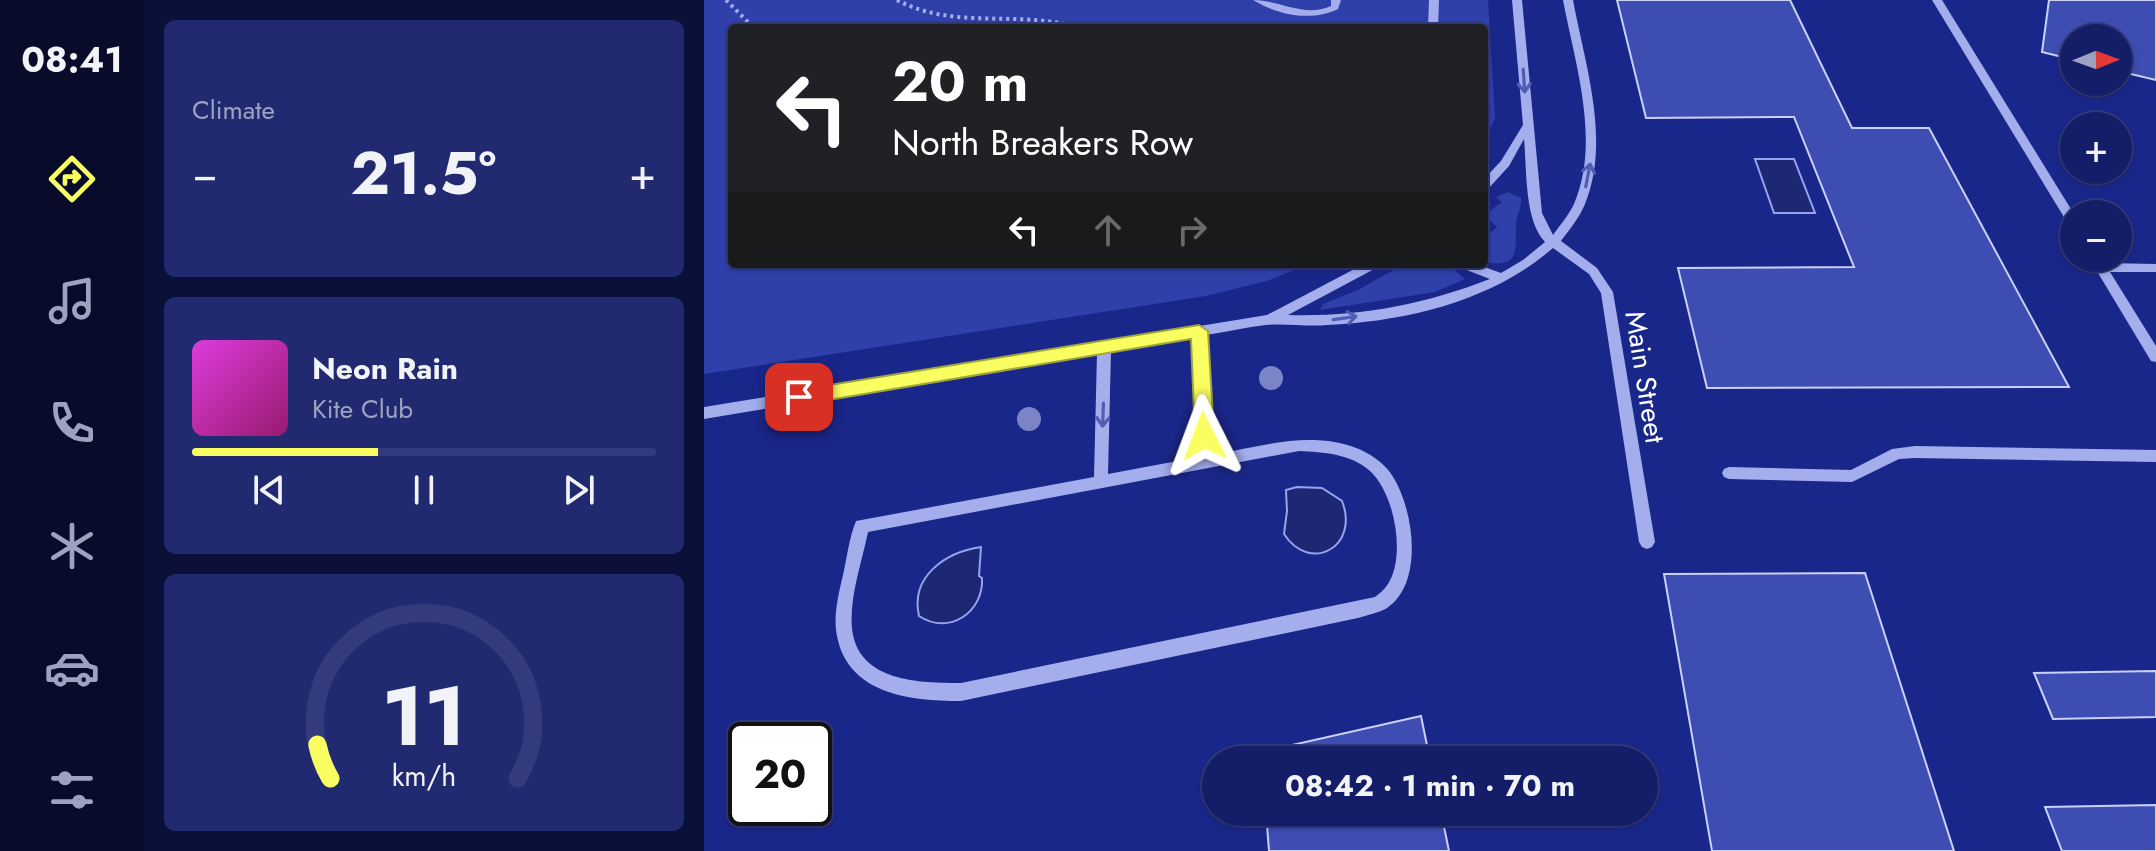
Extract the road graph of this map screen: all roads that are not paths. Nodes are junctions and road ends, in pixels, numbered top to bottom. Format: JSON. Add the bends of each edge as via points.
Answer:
{"nodes":[{"id":1,"x":1258,"y":0,"type":"edge"},
{"id":2,"x":1336,"y":0,"type":"edge"},
{"id":3,"x":1434,"y":0,"type":"edge"},
{"id":4,"x":1517,"y":0,"type":"edge"},
{"id":5,"x":1568,"y":0,"type":"edge"},
{"id":6,"x":1937,"y":0,"type":"edge"},
{"id":7,"x":1433,"y":24,"type":"edge"},
{"id":8,"x":1527,"y":124,"type":"junction"},
{"id":9,"x":1488,"y":181,"type":"edge"},
{"id":10,"x":2060,"y":201,"type":"edge"},
{"id":11,"x":1553,"y":243,"type":"junction"},
{"id":12,"x":2132,"y":266,"type":"edge"},
{"id":13,"x":1366,"y":268,"type":"edge"},
{"id":14,"x":1474,"y":268,"type":"edge"},
{"id":15,"x":2156,"y":268,"type":"edge"},
{"id":16,"x":2104,"y":272,"type":"edge"},
{"id":17,"x":1502,"y":278,"type":"junction"},
{"id":18,"x":1267,"y":320,"type":"junction"},
{"id":19,"x":1199,"y":331,"type":"junction"},
{"id":20,"x":1104,"y":348,"type":"junction"},
{"id":21,"x":2156,"y":357,"type":"edge"},
{"id":22,"x":704,"y":413,"type":"edge"},
{"id":23,"x":2156,"y":456,"type":"edge"},
{"id":24,"x":1206,"y":462,"type":"junction"},
{"id":25,"x":1729,"y":473,"type":"dead end"},
{"id":26,"x":1101,"y":482,"type":"junction"},
{"id":27,"x":1647,"y":542,"type":"dead end"}],
"edges":[{"from":1,"to":2,"type":"street","via":[[1308,16],[1325,13]]},
{"from":3,"to":7,"type":"street"},
{"from":4,"to":8,"type":"street","name":"Main Street","one_way":true},
{"from":11,"to":5,"type":"street","one_way":true,"via":[[1577,210],[1590,166]]},
{"from":6,"to":10,"type":"street"},
{"from":8,"to":9,"type":"street","via":[[1515,149]]},
{"from":8,"to":11,"type":"street","name":"Main Street","via":[[1533,203]]},
{"from":11,"to":17,"type":"street"},
{"from":11,"to":27,"type":"street","name":"Main Street","via":[[1593,271],[1607,292]]},
{"from":12,"to":15,"type":"street"},
{"from":13,"to":18,"type":"street"},
{"from":14,"to":17,"type":"street"},
{"from":16,"to":21,"type":"street"},
{"from":18,"to":17,"type":"street","one_way":true,"via":[[1334,320],[1400,310],[1453,298]]},
{"from":18,"to":19,"type":"street"},
{"from":19,"to":20,"type":"street"},
{"from":19,"to":24,"type":"street"},
{"from":20,"to":22,"type":"street"},
{"from":20,"to":26,"type":"street","one_way":true},
{"from":23,"to":25,"type":"street","via":[[1915,452],[1897,453],[1852,476]]},
{"from":24,"to":26,"type":"street"},
{"from":24,"to":26,"type":"street","via":[[1299,445],[1337,448],[1371,464],[1385,476],[1405,539],[1396,586],[1382,602],[1358,610],[961,692],[880,682],[848,650],[844,628],[861,526]]}]}
